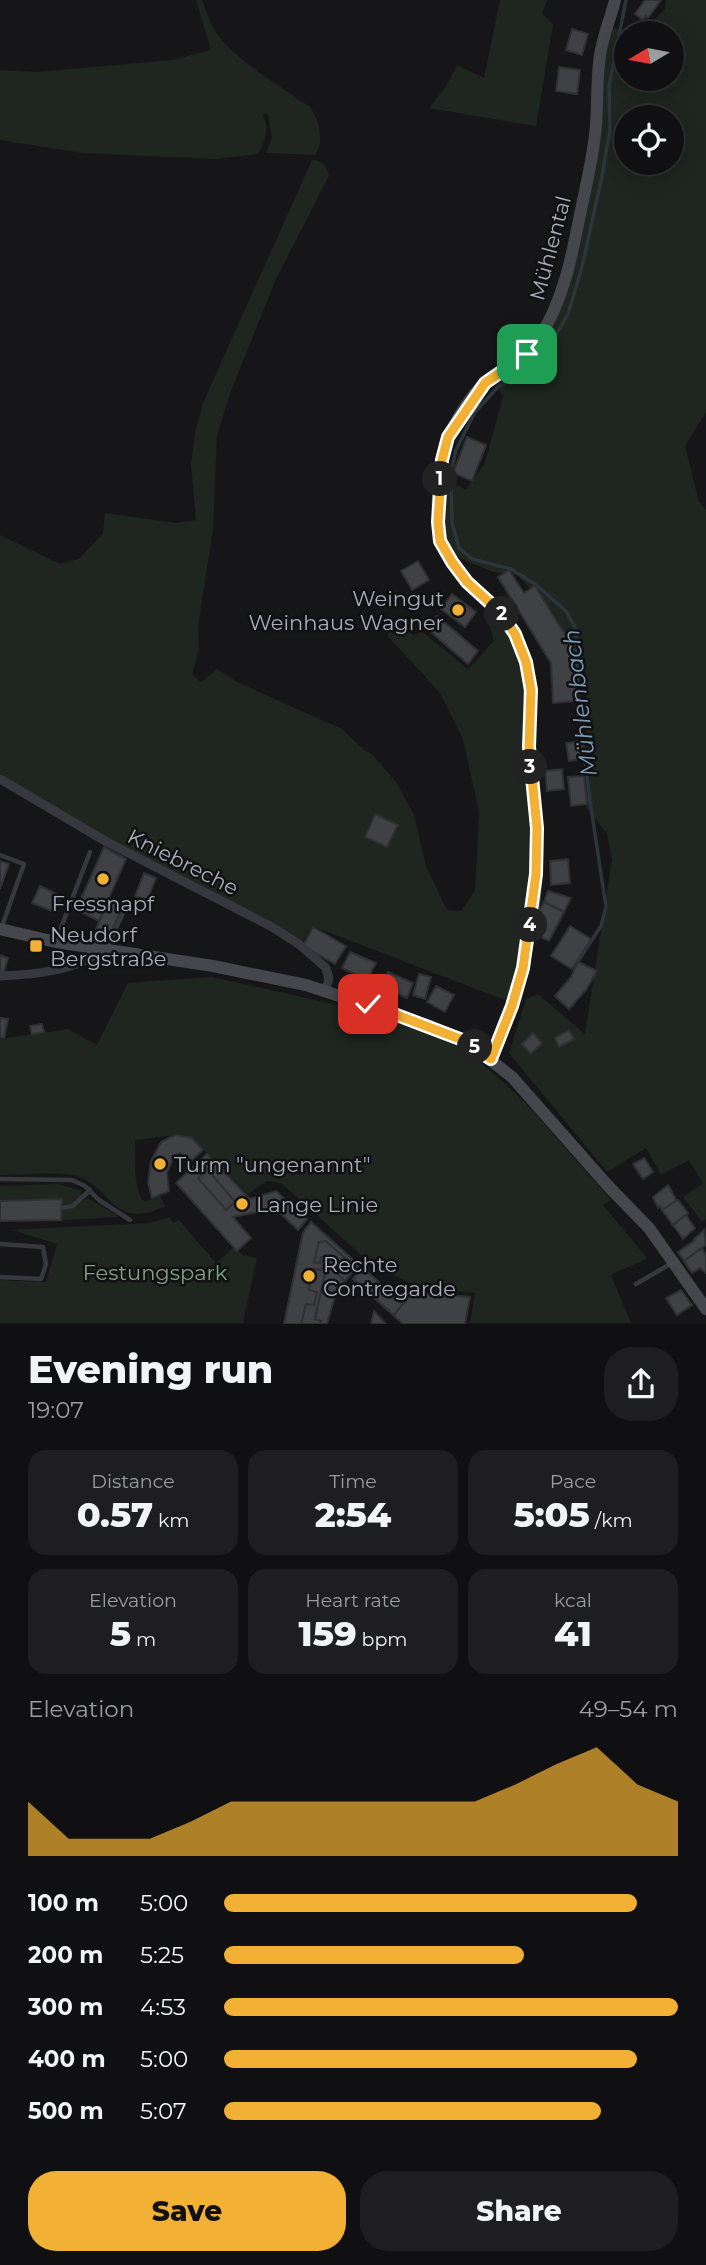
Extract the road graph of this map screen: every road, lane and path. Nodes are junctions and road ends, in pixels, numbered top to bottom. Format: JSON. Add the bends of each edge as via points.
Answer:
{"nodes":[{"id":1,"x":615,"y":0,"type":"edge"},
{"id":2,"x":0,"y":779,"type":"edge"},
{"id":3,"x":90,"y":852,"type":"dead end"},
{"id":4,"x":0,"y":855,"type":"edge"},
{"id":5,"x":128,"y":902,"type":"dead end"},
{"id":6,"x":0,"y":929,"type":"edge"},
{"id":7,"x":56,"y":942,"type":"junction"},
{"id":8,"x":101,"y":948,"type":"junction"},
{"id":9,"x":0,"y":976,"type":"edge"},
{"id":10,"x":325,"y":990,"type":"junction"},
{"id":11,"x":491,"y":1059,"type":"junction"},
{"id":12,"x":0,"y":1179,"type":"edge"},
{"id":13,"x":90,"y":1190,"type":"junction"},
{"id":14,"x":62,"y":1208,"type":"dead end"},
{"id":15,"x":130,"y":1220,"type":"dead end"},
{"id":16,"x":0,"y":1244,"type":"edge"},
{"id":17,"x":673,"y":1262,"type":"junction"},
{"id":18,"x":0,"y":1277,"type":"edge"},
{"id":19,"x":636,"y":1283,"type":"dead end"},
{"id":20,"x":704,"y":1301,"type":"edge"}],
"edges":[{"from":1,"to":11,"type":"street","name":"Mühlental","via":[[600,59],[591,160],[561,295],[527,354],[480,388],[448,437],[442,460],[440,541],[459,573],[510,626],[523,652],[531,690],[536,881],[523,968]]},
{"from":2,"to":10,"type":"street","name":"Kniebreche","via":[[300,945],[326,968]]},
{"from":3,"to":7,"type":"lane"},
{"from":4,"to":6,"type":"lane","via":[[24,864]]},
{"from":5,"to":8,"type":"lane"},
{"from":6,"to":7,"type":"street"},
{"from":7,"to":8,"type":"street"},
{"from":8,"to":9,"type":"street","via":[[76,964]]},
{"from":8,"to":10,"type":"street"},
{"from":10,"to":11,"type":"street","via":[[445,1032]]},
{"from":11,"to":17,"type":"street","via":[[649,1228]]},
{"from":12,"to":13,"type":"lane","via":[[72,1180]]},
{"from":13,"to":14,"type":"lane","via":[[73,1206]]},
{"from":13,"to":15,"type":"lane"},
{"from":16,"to":18,"type":"lane","via":[[43,1247],[46,1264],[41,1279]]},
{"from":17,"to":19,"type":"lane"},
{"from":17,"to":20,"type":"street"}]}
